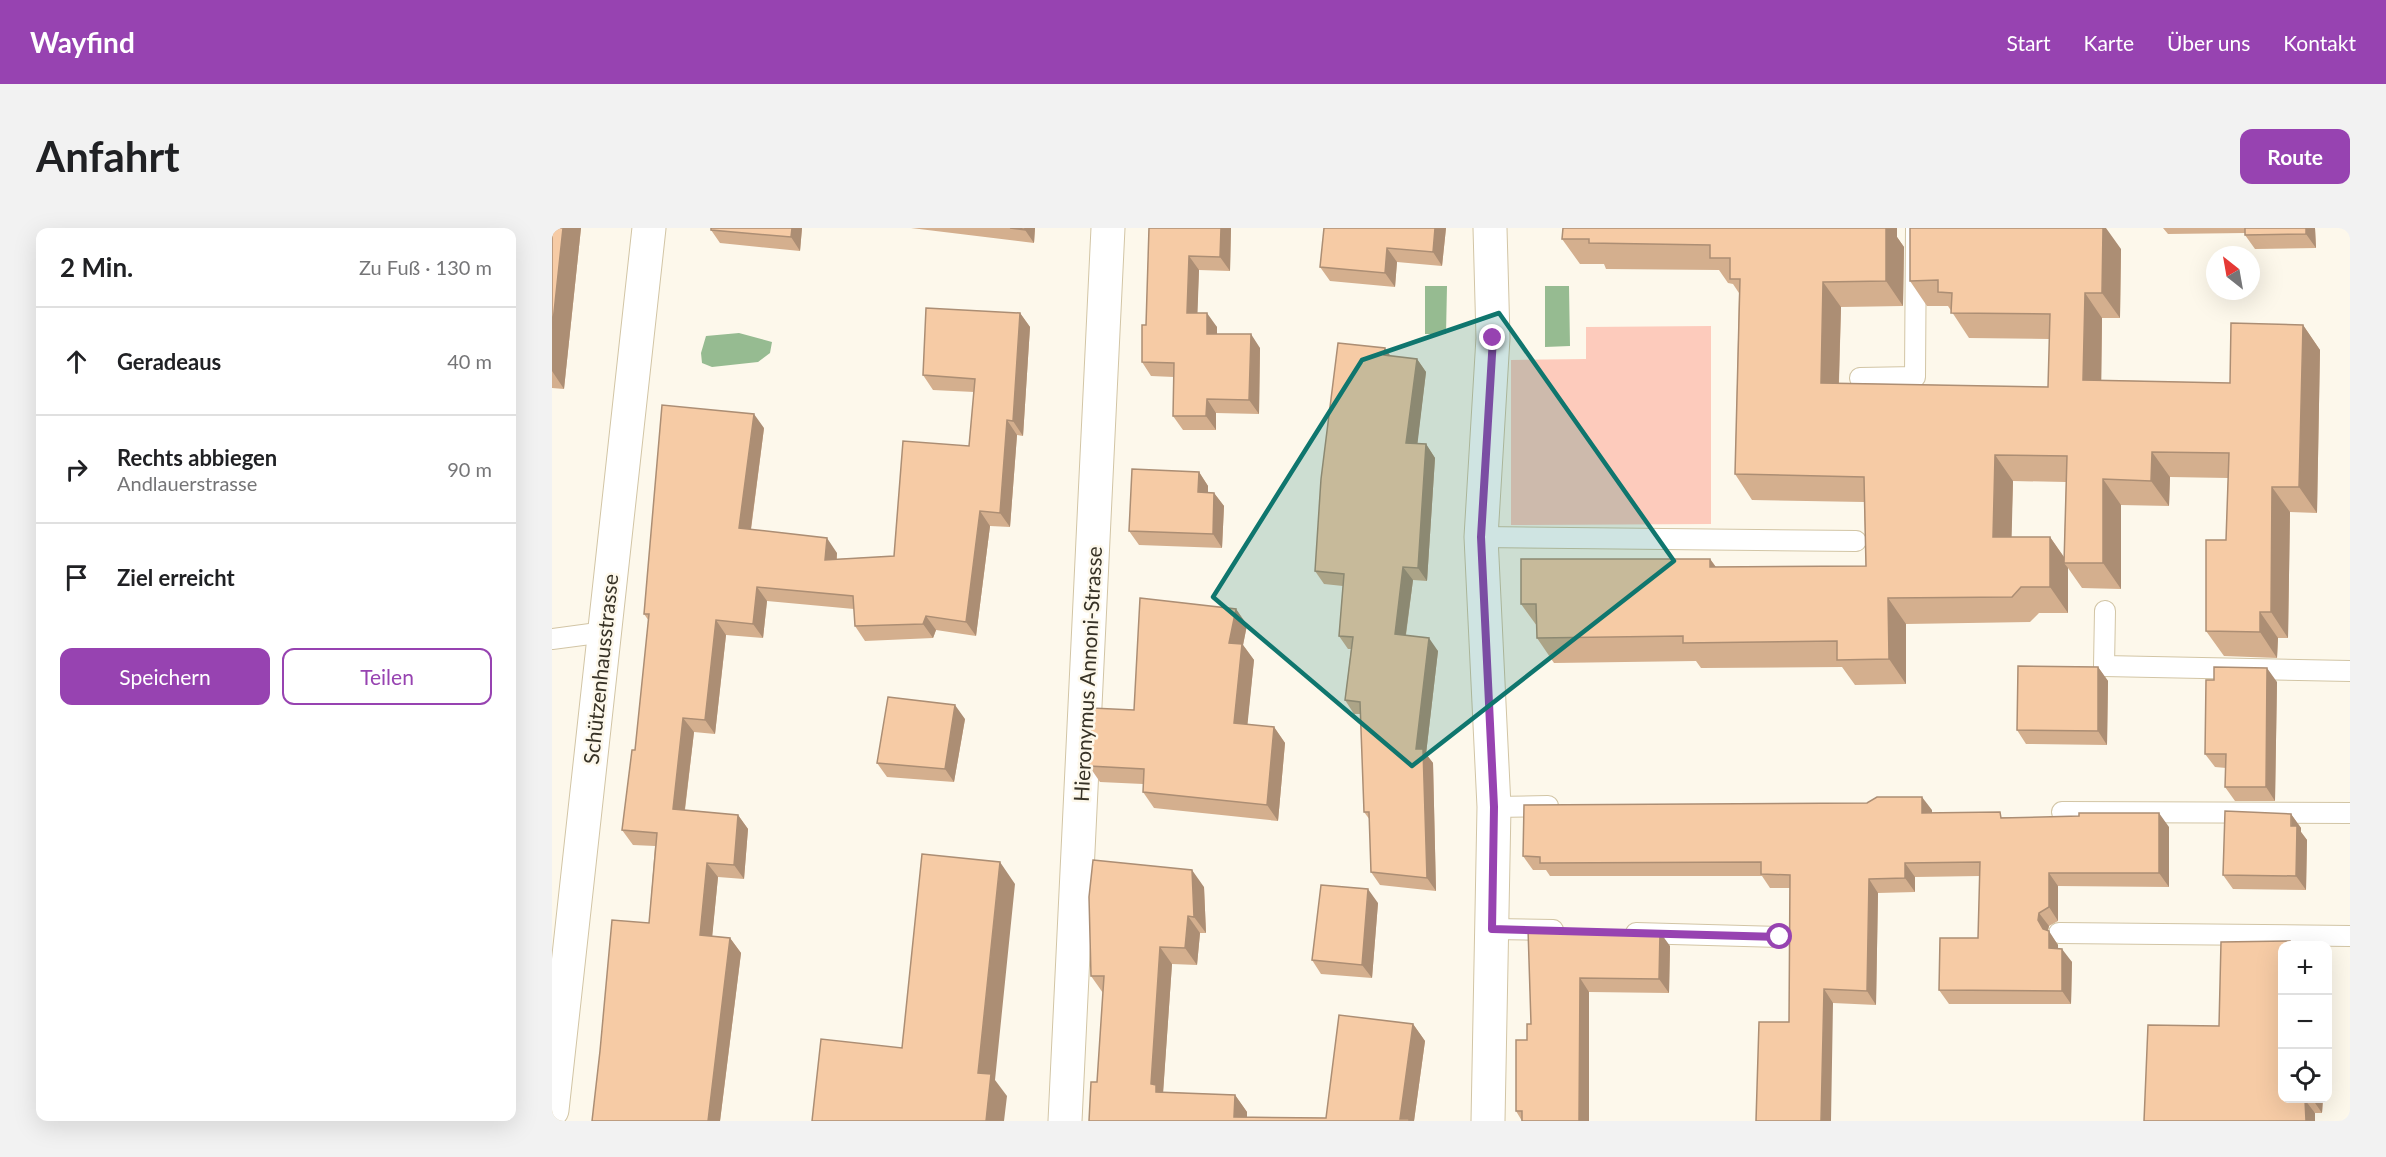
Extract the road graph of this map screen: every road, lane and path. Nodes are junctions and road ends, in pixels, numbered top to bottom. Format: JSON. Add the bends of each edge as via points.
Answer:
{"nodes":[{"id":1,"x":649,"y":228,"type":"edge"},
{"id":2,"x":1108,"y":228,"type":"edge"},
{"id":3,"x":1490,"y":228,"type":"edge"},
{"id":4,"x":1916,"y":228,"type":"edge"},
{"id":5,"x":1860,"y":378,"type":"dead end"},
{"id":6,"x":1481,"y":537,"type":"junction"},
{"id":7,"x":1856,"y":541,"type":"dead end"},
{"id":8,"x":2105,"y":611,"type":"dead end"},
{"id":9,"x":604,"y":632,"type":"junction"},
{"id":10,"x":552,"y":639,"type":"edge"},
{"id":11,"x":2350,"y":671,"type":"edge"},
{"id":12,"x":1566,"y":806,"type":"edge"},
{"id":13,"x":1494,"y":807,"type":"junction"},
{"id":14,"x":2062,"y":812,"type":"dead end"},
{"id":15,"x":2350,"y":813,"type":"edge"},
{"id":16,"x":1492,"y":929,"type":"junction"},
{"id":17,"x":1576,"y":931,"type":"edge"},
{"id":18,"x":1612,"y":932,"type":"edge"},
{"id":19,"x":2059,"y":933,"type":"dead end"},
{"id":20,"x":2350,"y":936,"type":"edge"},
{"id":21,"x":1780,"y":937,"type":"dead end"},
{"id":22,"x":558,"y":999,"type":"edge"},
{"id":23,"x":552,"y":1110,"type":"edge"},
{"id":24,"x":1065,"y":1121,"type":"edge"},
{"id":25,"x":1488,"y":1121,"type":"edge"}],
"edges":[{"from":1,"to":9,"type":"street","name":"Schützenhausstrasse"},
{"from":2,"to":24,"type":"street","name":"Hieronymus Annoni-Strasse"},
{"from":3,"to":6,"type":"street","via":[[1493,338]]},
{"from":4,"to":5,"type":"lane","via":[[1915,376]]},
{"from":6,"to":7,"type":"lane"},
{"from":6,"to":13,"type":"street"},
{"from":8,"to":11,"type":"lane","via":[[2104,666]]},
{"from":9,"to":10,"type":"lane"},
{"from":9,"to":22,"type":"street","name":"Schützenhausstrasse"},
{"from":12,"to":13,"type":"lane"},
{"from":13,"to":16,"type":"street"},
{"from":14,"to":15,"type":"lane"},
{"from":16,"to":17,"type":"lane"},
{"from":16,"to":25,"type":"street"},
{"from":18,"to":21,"type":"lane"},
{"from":19,"to":20,"type":"lane"},
{"from":22,"to":23,"type":"street","name":"Schützenhausstrasse"}]}
